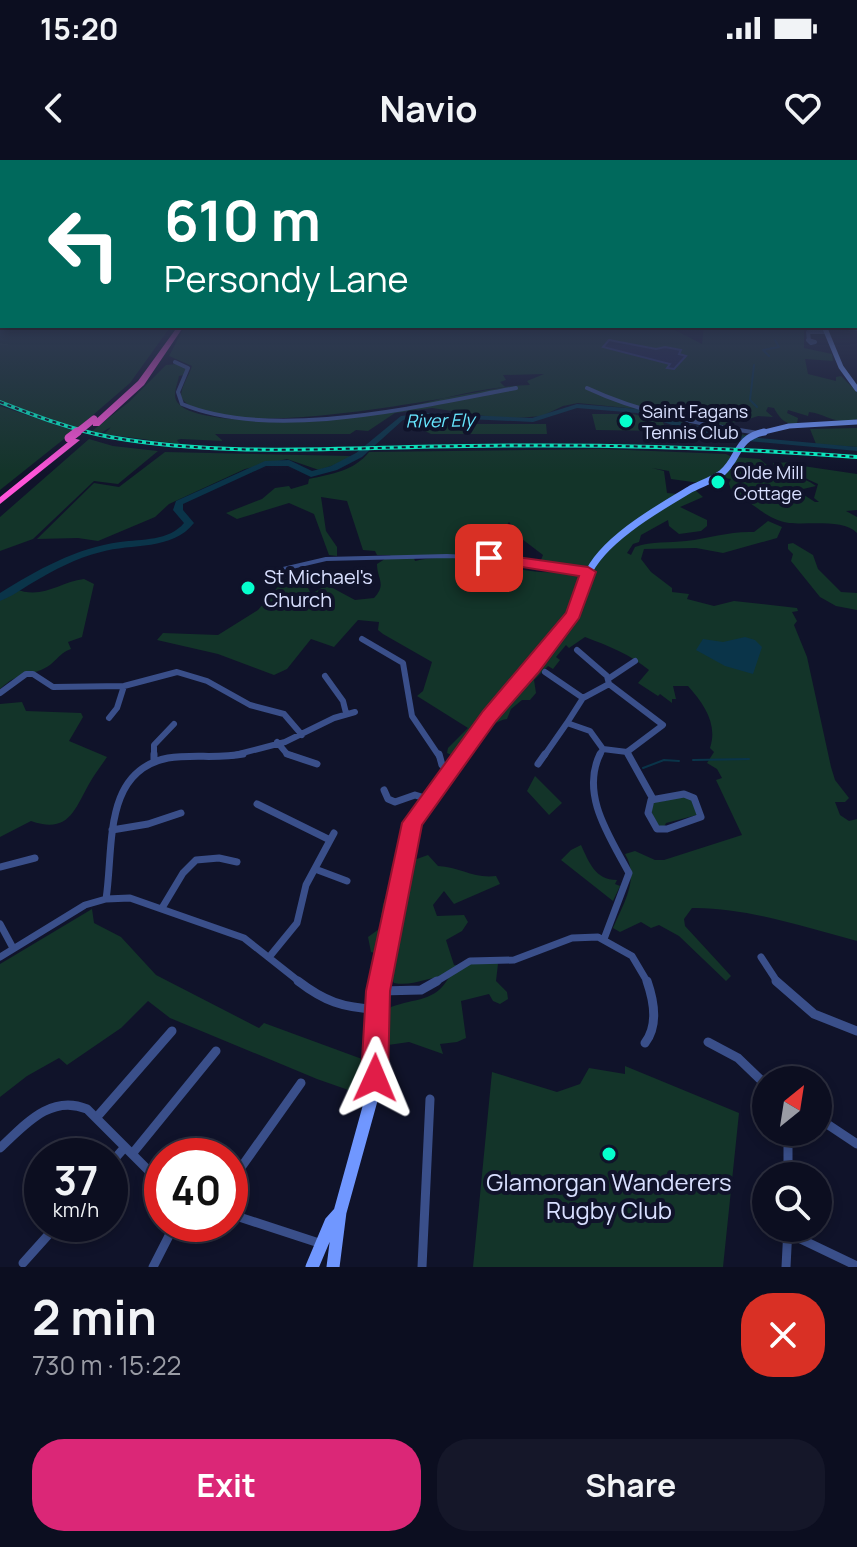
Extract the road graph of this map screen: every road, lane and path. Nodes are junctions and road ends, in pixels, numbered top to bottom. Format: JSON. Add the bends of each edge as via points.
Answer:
{"nodes":[{"id":1,"x":144,"y":371,"type":"edge"},
{"id":2,"x":151,"y":371,"type":"edge"},
{"id":3,"x":155,"y":371,"type":"edge"},
{"id":4,"x":187,"y":371,"type":"edge"},
{"id":5,"x":841,"y":371,"type":"edge"},
{"id":6,"x":516,"y":388,"type":"dead end"},
{"id":7,"x":589,"y":388,"type":"dead end"},
{"id":8,"x":857,"y":389,"type":"edge"},
{"id":9,"x":112,"y":410,"type":"junction"},
{"id":10,"x":95,"y":421,"type":"junction"},
{"id":11,"x":857,"y":422,"type":"edge"},
{"id":12,"x":754,"y":434,"type":"junction"},
{"id":13,"x":73,"y":439,"type":"junction"},
{"id":14,"x":0,"y":494,"type":"edge"},
{"id":15,"x":0,"y":501,"type":"edge"},
{"id":16,"x":279,"y":570,"type":"dead end"},
{"id":17,"x":588,"y":572,"type":"junction"},
{"id":18,"x":362,"y":639,"type":"dead end"},
{"id":19,"x":577,"y":650,"type":"dead end"},
{"id":20,"x":635,"y":661,"type":"dead end"},
{"id":21,"x":545,"y":672,"type":"dead end"},
{"id":22,"x":325,"y":676,"type":"dead end"},
{"id":23,"x":609,"y":681,"type":"junction"},
{"id":24,"x":124,"y":686,"type":"junction"},
{"id":25,"x":0,"y":693,"type":"edge"},
{"id":26,"x":583,"y":698,"type":"junction"},
{"id":27,"x":355,"y":712,"type":"dead end"},
{"id":28,"x":346,"y":713,"type":"junction"},
{"id":29,"x":109,"y":718,"type":"dead end"},
{"id":30,"x":567,"y":723,"type":"junction"},
{"id":31,"x":174,"y":724,"type":"dead end"},
{"id":32,"x":302,"y":735,"type":"junction"},
{"id":33,"x":277,"y":742,"type":"junction"},
{"id":34,"x":603,"y":749,"type":"junction"},
{"id":35,"x":627,"y":752,"type":"junction"},
{"id":36,"x":154,"y":761,"type":"junction"},
{"id":37,"x":317,"y":764,"type":"dead end"},
{"id":38,"x":538,"y":764,"type":"dead end"},
{"id":39,"x":449,"y":770,"type":"junction"},
{"id":40,"x":384,"y":790,"type":"dead end"},
{"id":41,"x":428,"y":799,"type":"junction"},
{"id":42,"x":653,"y":799,"type":"junction"},
{"id":43,"x":257,"y":804,"type":"dead end"},
{"id":44,"x":181,"y":813,"type":"dead end"},
{"id":45,"x":112,"y":830,"type":"junction"},
{"id":46,"x":35,"y":858,"type":"dead end"},
{"id":47,"x":237,"y":862,"type":"dead end"},
{"id":48,"x":0,"y":867,"type":"edge"},
{"id":49,"x":315,"y":869,"type":"junction"},
{"id":50,"x":347,"y":881,"type":"dead end"},
{"id":51,"x":106,"y":899,"type":"junction"},
{"id":52,"x":162,"y":908,"type":"junction"},
{"id":53,"x":0,"y":924,"type":"edge"},
{"id":54,"x":604,"y":939,"type":"junction"},
{"id":55,"x":13,"y":948,"type":"junction"},
{"id":56,"x":270,"y":956,"type":"junction"},
{"id":57,"x":0,"y":957,"type":"edge"},
{"id":58,"x":761,"y":957,"type":"dead end"},
{"id":59,"x":378,"y":991,"type":"junction"},
{"id":60,"x":376,"y":1009,"type":"junction"},
{"id":61,"x":172,"y":1031,"type":"dead end"},
{"id":62,"x":857,"y":1031,"type":"edge"},
{"id":63,"x":708,"y":1042,"type":"dead end"},
{"id":64,"x":645,"y":1043,"type":"dead end"},
{"id":65,"x":216,"y":1051,"type":"dead end"},
{"id":66,"x":752,"y":1072,"type":"edge"},
{"id":67,"x":301,"y":1083,"type":"dead end"},
{"id":68,"x":430,"y":1099,"type":"dead end"},
{"id":69,"x":96,"y":1118,"type":"junction"},
{"id":70,"x":832,"y":1127,"type":"edge"},
{"id":71,"x":857,"y":1144,"type":"edge"},
{"id":72,"x":0,"y":1148,"type":"edge"},
{"id":73,"x":129,"y":1151,"type":"junction"},
{"id":74,"x":248,"y":1158,"type":"edge"},
{"id":75,"x":144,"y":1166,"type":"edge"},
{"id":76,"x":340,"y":1212,"type":"junction"},
{"id":77,"x":248,"y":1220,"type":"edge"},
{"id":78,"x":42,"y":1242,"type":"edge"},
{"id":79,"x":166,"y":1242,"type":"edge"},
{"id":80,"x":787,"y":1242,"type":"edge"},
{"id":81,"x":810,"y":1242,"type":"edge"},
{"id":82,"x":322,"y":1244,"type":"junction"},
{"id":83,"x":23,"y":1263,"type":"dead end"},
{"id":84,"x":857,"y":1266,"type":"edge"},
{"id":85,"x":153,"y":1267,"type":"edge"},
{"id":86,"x":312,"y":1267,"type":"edge"},
{"id":87,"x":333,"y":1267,"type":"edge"},
{"id":88,"x":422,"y":1267,"type":"edge"},
{"id":89,"x":786,"y":1267,"type":"edge"}],
"edges":[{"from":1,"to":10,"type":"highway"},
{"from":2,"to":9,"type":"highway"},
{"from":3,"to":9,"type":"highway"},
{"from":4,"to":6,"type":"street","via":[[178,392],[184,406],[237,418],[348,416]]},
{"from":5,"to":8,"type":"street"},
{"from":7,"to":12,"type":"street"},
{"from":9,"to":10,"type":"highway"},
{"from":10,"to":13,"type":"highway","bridge":true},
{"from":11,"to":12,"type":"street"},
{"from":12,"to":17,"type":"street","via":[[724,472],[610,543]]},
{"from":13,"to":14,"type":"highway"},
{"from":13,"to":15,"type":"highway"},
{"from":16,"to":17,"type":"street","via":[[326,559],[443,556]]},
{"from":17,"to":39,"type":"street","via":[[573,615]]},
{"from":18,"to":39,"type":"street","via":[[403,663],[412,716]]},
{"from":19,"to":23,"type":"street"},
{"from":20,"to":23,"type":"street"},
{"from":21,"to":26,"type":"street"},
{"from":22,"to":28,"type":"street","via":[[344,699]]},
{"from":23,"to":26,"type":"street"},
{"from":23,"to":35,"type":"street","via":[[663,725]]},
{"from":24,"to":25,"type":"street","via":[[53,687],[26,674]]},
{"from":24,"to":29,"type":"street","via":[[120,709]]},
{"from":24,"to":32,"type":"street","via":[[161,673],[184,673],[250,705],[284,714]]},
{"from":26,"to":30,"type":"street"},
{"from":27,"to":28,"type":"street"},
{"from":28,"to":32,"type":"street"},
{"from":30,"to":34,"type":"street","via":[[590,731]]},
{"from":30,"to":38,"type":"street"},
{"from":31,"to":36,"type":"street","via":[[154,745]]},
{"from":32,"to":33,"type":"street"},
{"from":33,"to":36,"type":"street","via":[[235,756]]},
{"from":33,"to":37,"type":"street","via":[[284,753]]},
{"from":34,"to":35,"type":"street"},
{"from":34,"to":54,"type":"street","via":[[594,767],[597,814],[629,873]]},
{"from":35,"to":42,"type":"street"},
{"from":36,"to":45,"type":"street","via":[[124,785]]},
{"from":39,"to":41,"type":"street"},
{"from":40,"to":41,"type":"street","via":[[395,802],[415,795]]},
{"from":41,"to":59,"type":"street","via":[[409,834]]},
{"from":42,"to":42,"type":"street","via":[[688,794],[701,817],[657,829],[648,813]]},
{"from":43,"to":49,"type":"street","via":[[290,816],[315,834],[332,837]]},
{"from":44,"to":45,"type":"street"},
{"from":45,"to":51,"type":"street"},
{"from":46,"to":48,"type":"street"},
{"from":47,"to":52,"type":"street","via":[[211,855],[195,860]]},
{"from":49,"to":50,"type":"street"},
{"from":49,"to":56,"type":"street","via":[[297,923]]},
{"from":51,"to":52,"type":"street","via":[[130,898]]},
{"from":51,"to":55,"type":"street","via":[[77,909]]},
{"from":52,"to":56,"type":"street","via":[[234,933]]},
{"from":53,"to":55,"type":"street"},
{"from":54,"to":59,"type":"street","via":[[580,936],[521,958],[470,961],[428,988]]},
{"from":54,"to":64,"type":"street","via":[[632,956],[650,988],[654,1021]]},
{"from":55,"to":57,"type":"street"},
{"from":56,"to":60,"type":"street","via":[[322,999],[347,1008]]},
{"from":58,"to":62,"type":"street","via":[[800,1003],[837,1026]]},
{"from":59,"to":60,"type":"street"},
{"from":60,"to":76,"type":"street","via":[[373,1093]]},
{"from":61,"to":69,"type":"street"},
{"from":63,"to":66,"type":"street"},
{"from":65,"to":73,"type":"street"},
{"from":67,"to":74,"type":"street"},
{"from":68,"to":88,"type":"street"},
{"from":69,"to":72,"type":"street","via":[[76,1103],[55,1104]]},
{"from":69,"to":73,"type":"street"},
{"from":70,"to":71,"type":"street"},
{"from":73,"to":75,"type":"street"},
{"from":76,"to":82,"type":"street"},
{"from":76,"to":87,"type":"street"},
{"from":77,"to":82,"type":"street"},
{"from":78,"to":83,"type":"street"},
{"from":79,"to":85,"type":"street"},
{"from":80,"to":89,"type":"street"},
{"from":81,"to":84,"type":"street"},
{"from":82,"to":86,"type":"street"}]}
